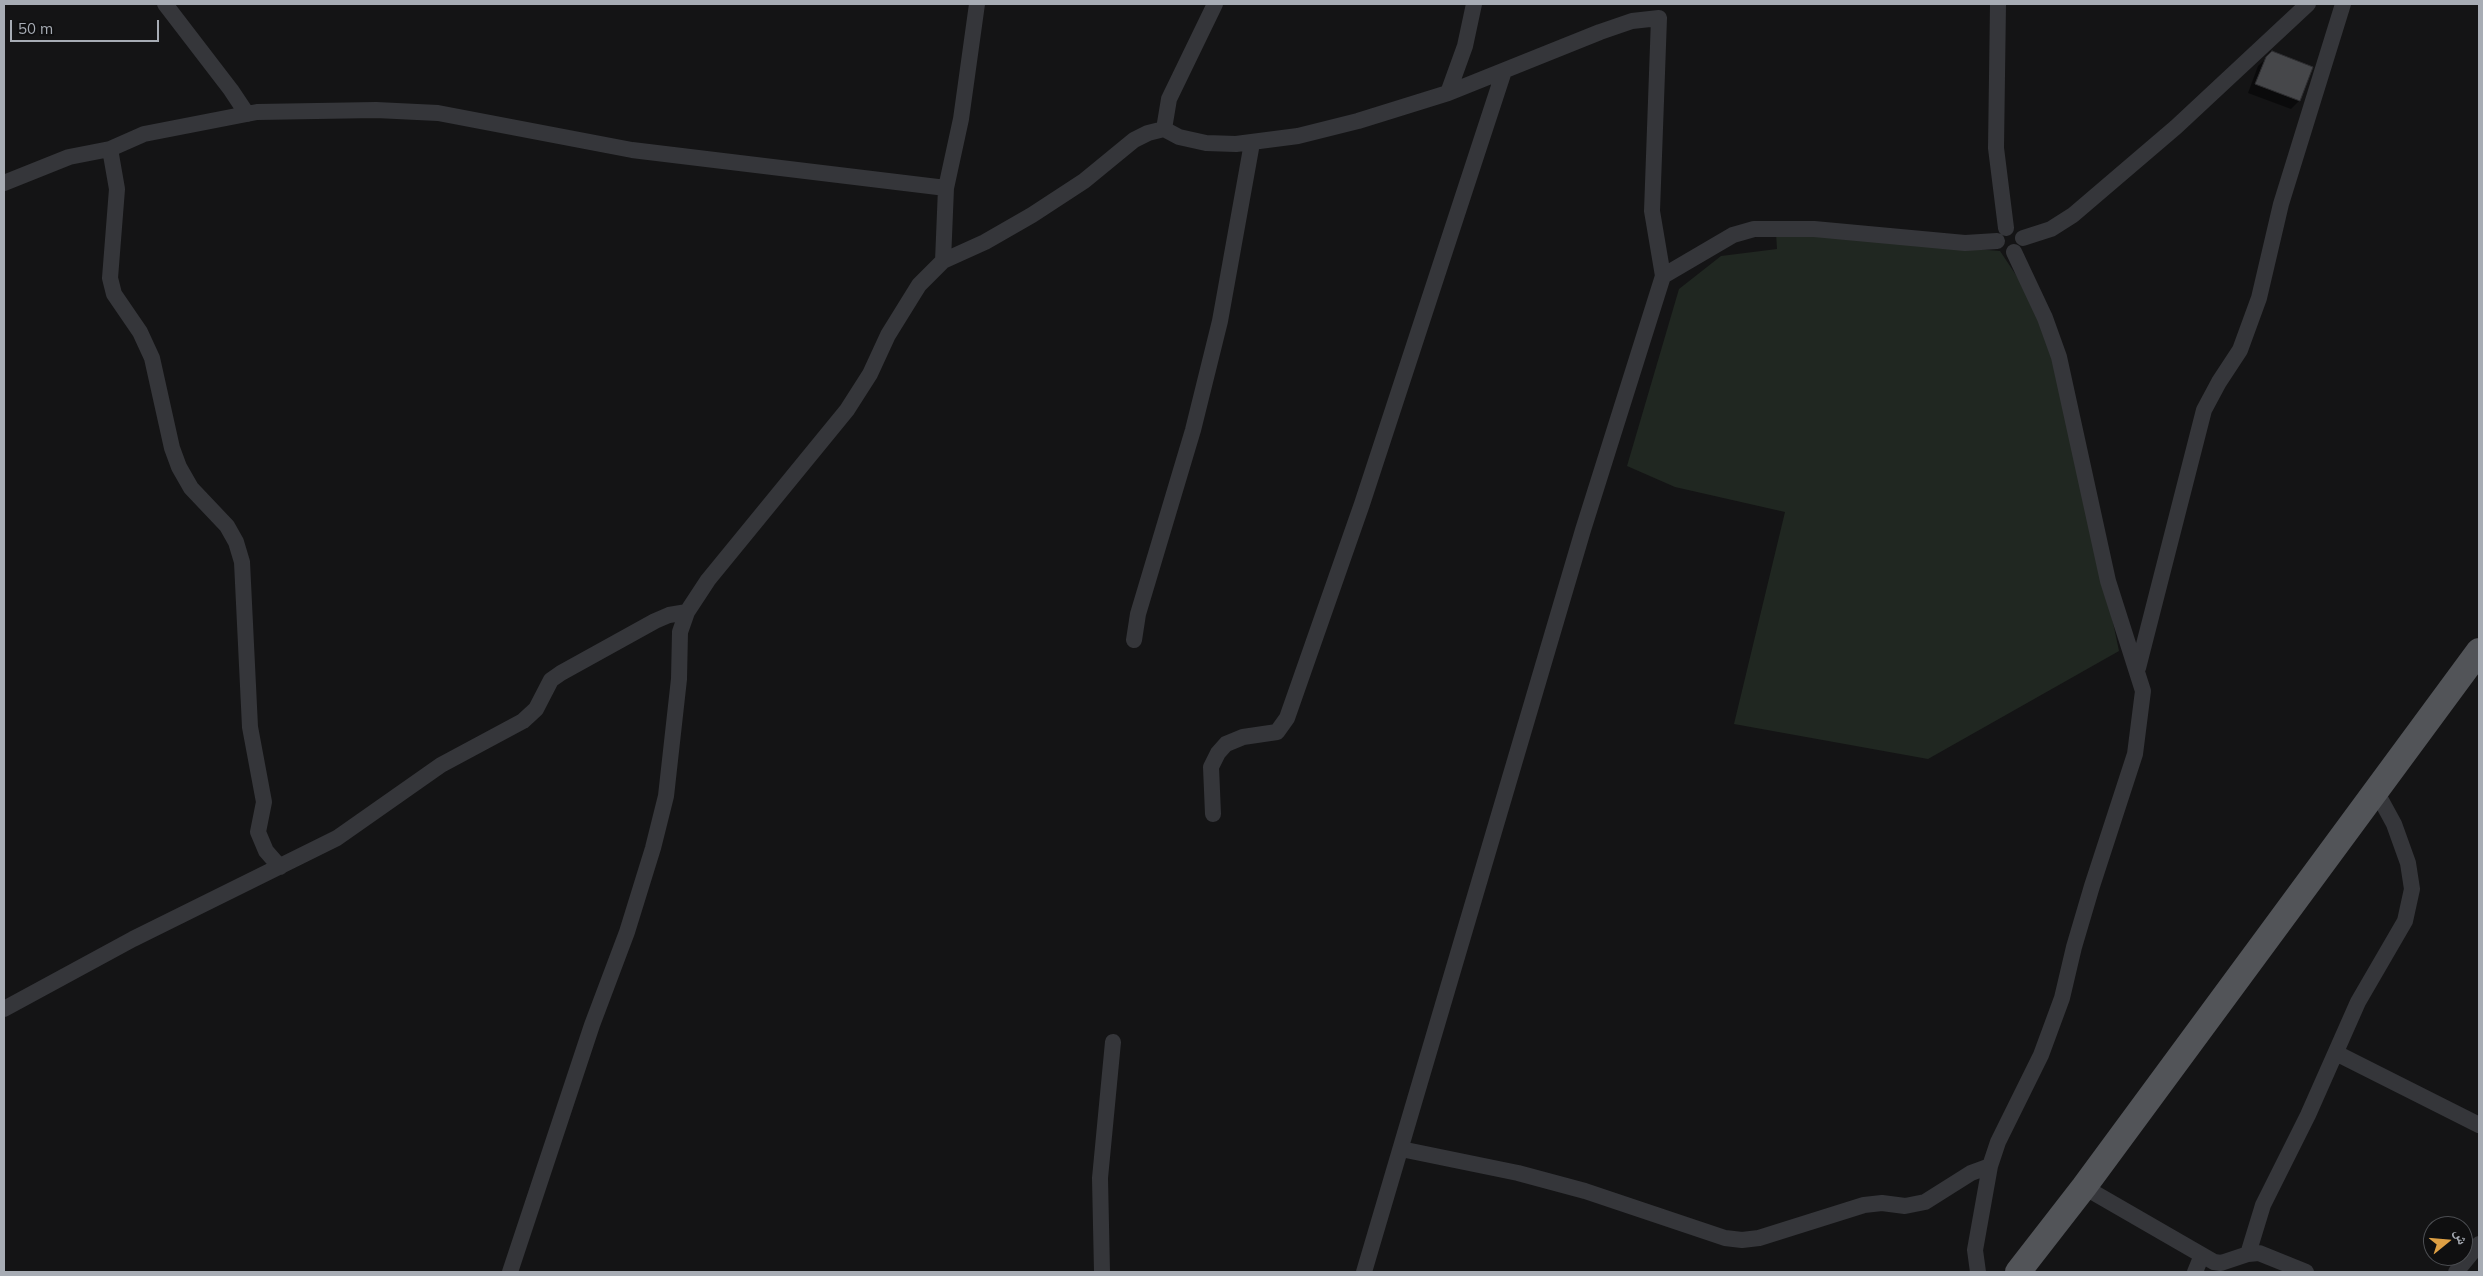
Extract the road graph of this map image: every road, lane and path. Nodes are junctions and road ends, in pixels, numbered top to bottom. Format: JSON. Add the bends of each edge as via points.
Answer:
{"nodes":[{"id":1,"x":165,"y":4,"type":"edge"},
{"id":2,"x":977,"y":4,"type":"edge"},
{"id":3,"x":1215,"y":4,"type":"edge"},
{"id":4,"x":1474,"y":4,"type":"edge"},
{"id":5,"x":1998,"y":4,"type":"edge"},
{"id":6,"x":2308,"y":4,"type":"edge"},
{"id":7,"x":2343,"y":4,"type":"edge"},
{"id":8,"x":1660,"y":11,"type":"edge"},
{"id":9,"x":1504,"y":70,"type":"junction"},
{"id":10,"x":1448,"y":93,"type":"junction"},
{"id":11,"x":247,"y":114,"type":"junction"},
{"id":12,"x":1164,"y":129,"type":"junction"},
{"id":13,"x":1252,"y":143,"type":"junction"},
{"id":14,"x":110,"y":149,"type":"junction"},
{"id":15,"x":4,"y":183,"type":"edge"},
{"id":16,"x":946,"y":188,"type":"junction"},
{"id":17,"x":2002,"y":234,"type":"junction"},
{"id":18,"x":2018,"y":245,"type":"junction"},
{"id":19,"x":943,"y":261,"type":"junction"},
{"id":20,"x":1663,"y":276,"type":"junction"},
{"id":21,"x":688,"y":612,"type":"junction"},
{"id":22,"x":1134,"y":640,"type":"dead end"},
{"id":23,"x":2479,"y":651,"type":"edge"},
{"id":24,"x":2138,"y":668,"type":"junction"},
{"id":25,"x":2376,"y":791,"type":"junction"},
{"id":26,"x":1213,"y":814,"type":"dead end"},
{"id":27,"x":280,"y":867,"type":"junction"},
{"id":28,"x":4,"y":1009,"type":"edge"},
{"id":29,"x":1113,"y":1042,"type":"dead end"},
{"id":30,"x":2336,"y":1053,"type":"junction"},
{"id":31,"x":2479,"y":1125,"type":"edge"},
{"id":32,"x":1401,"y":1149,"type":"junction"},
{"id":33,"x":1990,"y":1166,"type":"junction"},
{"id":34,"x":2084,"y":1188,"type":"junction"},
{"id":35,"x":2479,"y":1244,"type":"edge"},
{"id":36,"x":2248,"y":1254,"type":"junction"},
{"id":37,"x":2202,"y":1255,"type":"junction"},
{"id":38,"x":510,"y":1272,"type":"edge"},
{"id":39,"x":1102,"y":1272,"type":"edge"},
{"id":40,"x":1364,"y":1272,"type":"edge"},
{"id":41,"x":1978,"y":1272,"type":"edge"},
{"id":42,"x":2018,"y":1272,"type":"edge"},
{"id":43,"x":2195,"y":1272,"type":"edge"},
{"id":44,"x":2306,"y":1272,"type":"edge"},
{"id":45,"x":2456,"y":1272,"type":"edge"}],
"edges":[{"from":1,"to":11,"type":"street"},
{"from":2,"to":16,"type":"street","via":[[961,119]]},
{"from":3,"to":12,"type":"street","via":[[1169,99]]},
{"from":4,"to":10,"type":"street","via":[[1465,46]]},
{"from":5,"to":17,"type":"street","via":[[1996,148]]},
{"from":6,"to":18,"type":"street","via":[[2176,127],[2073,215]]},
{"from":7,"to":24,"type":"street","via":[[2281,204],[2258,298],[2240,350],[2204,410]]},
{"from":8,"to":9,"type":"street"},
{"from":8,"to":20,"type":"street","via":[[1652,211]]},
{"from":9,"to":10,"type":"street"},
{"from":9,"to":26,"type":"street","via":[[1362,504],[1287,718],[1277,732],[1243,737],[1226,744],[1218,753],[1211,767]]},
{"from":10,"to":13,"type":"street","via":[[1358,121]]},
{"from":11,"to":14,"type":"street","via":[[144,134]]},
{"from":11,"to":16,"type":"street","via":[[376,110],[438,112],[632,150]]},
{"from":12,"to":13,"type":"street","via":[[1206,143]]},
{"from":12,"to":19,"type":"street","via":[[1134,140],[1084,181],[1010,230]]},
{"from":13,"to":22,"type":"street","via":[[1220,321],[1193,430],[1138,614]]},
{"from":14,"to":15,"type":"street","via":[[69,157]]},
{"from":14,"to":27,"type":"street","via":[[117,189],[110,278],[114,294],[140,332],[152,358],[179,467],[191,488],[227,526],[242,562],[250,728],[264,802],[258,832],[266,851]]},
{"from":16,"to":19,"type":"street"},
{"from":17,"to":18,"type":"street","via":[[2017,229]]},
{"from":17,"to":18,"type":"street","via":[[2003,250]]},
{"from":17,"to":20,"type":"street","via":[[1965,243],[1814,229],[1754,229],[1733,235]]},
{"from":18,"to":24,"type":"street","via":[[2059,357],[2108,581]]},
{"from":19,"to":21,"type":"street","via":[[919,285],[847,410],[708,580]]},
{"from":20,"to":32,"type":"street","via":[[1583,530],[1438,1014]]},
{"from":21,"to":27,"type":"street","via":[[655,621],[561,673],[551,680],[536,709],[523,721],[441,765],[337,838]]},
{"from":21,"to":38,"type":"street","via":[[680,632],[680,679],[666,796],[653,848]]},
{"from":23,"to":25,"type":"main road"},
{"from":24,"to":33,"type":"street","via":[[2144,691],[2135,754],[2082,921],[2062,998]]},
{"from":25,"to":30,"type":"street","via":[[2403,844],[2412,889],[2405,921],[2358,1002]]},
{"from":25,"to":34,"type":"main road"},
{"from":27,"to":28,"type":"street","via":[[133,939]]},
{"from":29,"to":39,"type":"street","via":[[1100,1178]]},
{"from":30,"to":31,"type":"street"},
{"from":30,"to":36,"type":"street","via":[[2264,1205]]},
{"from":32,"to":33,"type":"street","via":[[1527,1175],[1725,1238],[1742,1240],[1759,1238],[1864,1204],[1905,1206],[1925,1202],[1971,1173]]},
{"from":32,"to":40,"type":"street"},
{"from":33,"to":41,"type":"street","via":[[1975,1250]]},
{"from":34,"to":37,"type":"street"},
{"from":34,"to":42,"type":"main road"},
{"from":35,"to":45,"type":"street"},
{"from":36,"to":37,"type":"street","via":[[2221,1263]]},
{"from":36,"to":44,"type":"street","via":[[2258,1253]]},
{"from":37,"to":43,"type":"street"}]}
